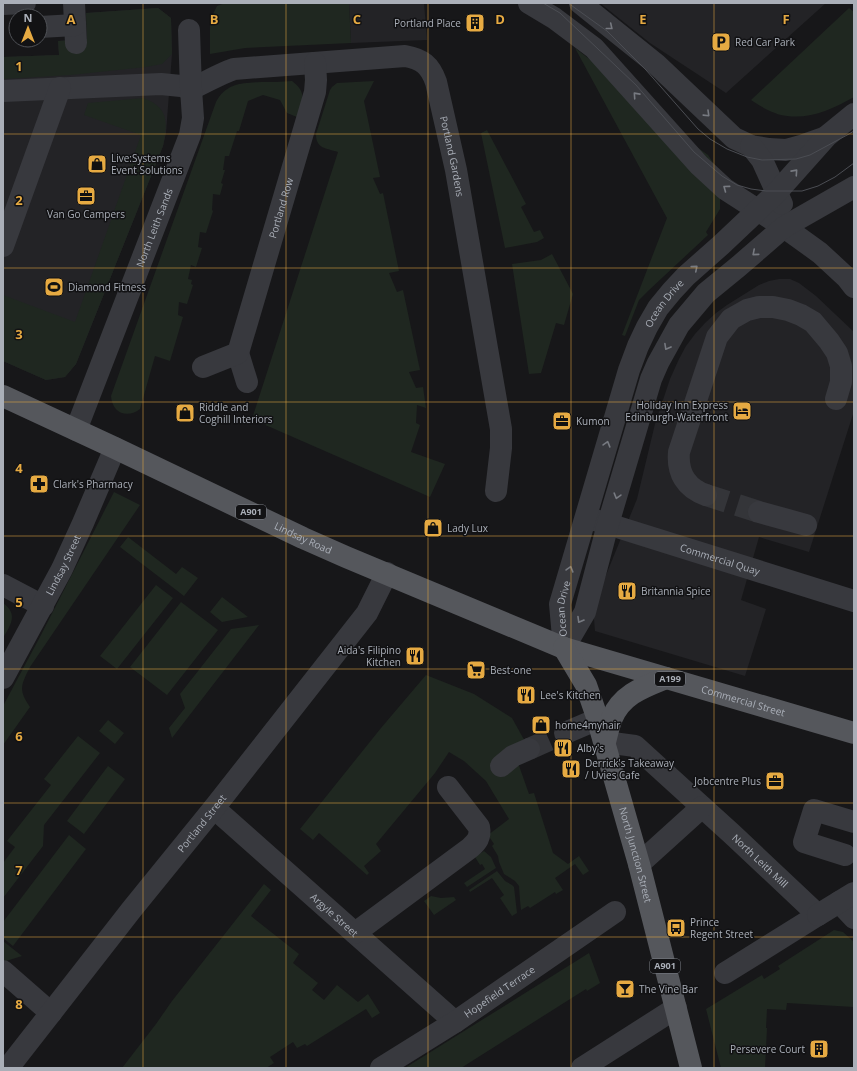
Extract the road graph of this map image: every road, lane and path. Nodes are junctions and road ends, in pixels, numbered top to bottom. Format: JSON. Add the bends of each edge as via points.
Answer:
{"nodes":[{"id":1,"x":25,"y":3,"type":"edge"},
{"id":2,"x":74,"y":3,"type":"edge"},
{"id":3,"x":529,"y":3,"type":"edge"},
{"id":4,"x":580,"y":3,"type":"edge"},
{"id":5,"x":3,"y":4,"type":"edge"},
{"id":6,"x":48,"y":29,"type":"edge"},
{"id":7,"x":189,"y":30,"type":"dead end"},
{"id":8,"x":315,"y":63,"type":"junction"},
{"id":9,"x":60,"y":88,"type":"junction"},
{"id":10,"x":190,"y":89,"type":"junction"},
{"id":11,"x":3,"y":91,"type":"edge"},
{"id":12,"x":854,"y":114,"type":"edge"},
{"id":13,"x":827,"y":136,"type":"junction"},
{"id":14,"x":751,"y":146,"type":"junction"},
{"id":15,"x":854,"y":187,"type":"edge"},
{"id":16,"x":777,"y":192,"type":"junction"},
{"id":17,"x":758,"y":210,"type":"junction"},
{"id":18,"x":784,"y":227,"type":"junction"},
{"id":19,"x":3,"y":246,"type":"edge"},
{"id":20,"x":854,"y":287,"type":"edge"},
{"id":21,"x":238,"y":353,"type":"junction"},
{"id":22,"x":848,"y":359,"type":"edge"},
{"id":23,"x":203,"y":367,"type":"dead end"},
{"id":24,"x":247,"y":382,"type":"dead end"},
{"id":25,"x":3,"y":396,"type":"edge"},
{"id":26,"x":836,"y":399,"type":"dead end"},
{"id":27,"x":76,"y":430,"type":"junction"},
{"id":28,"x":115,"y":448,"type":"junction"},
{"id":29,"x":496,"y":491,"type":"dead end"},
{"id":30,"x":706,"y":495,"type":"tunnel mouth"},
{"id":31,"x":759,"y":512,"type":"tunnel mouth"},
{"id":32,"x":586,"y":517,"type":"junction"},
{"id":33,"x":608,"y":524,"type":"junction"},
{"id":34,"x":806,"y":525,"type":"dead end"},
{"id":35,"x":387,"y":574,"type":"junction"},
{"id":36,"x":3,"y":585,"type":"edge"},
{"id":37,"x":854,"y":600,"type":"edge"},
{"id":38,"x":43,"y":606,"type":"junction"},
{"id":39,"x":564,"y":648,"type":"junction"},
{"id":40,"x":3,"y":678,"type":"edge"},
{"id":41,"x":666,"y":678,"type":"junction"},
{"id":42,"x":598,"y":719,"type":"junction"},
{"id":43,"x":565,"y":733,"type":"tunnel mouth"},
{"id":44,"x":854,"y":733,"type":"edge"},
{"id":45,"x":605,"y":742,"type":"junction"},
{"id":46,"x":529,"y":749,"type":"tunnel mouth"},
{"id":47,"x":501,"y":766,"type":"dead end"},
{"id":48,"x":448,"y":787,"type":"dead end"},
{"id":49,"x":702,"y":807,"type":"junction"},
{"id":50,"x":214,"y":808,"type":"junction"},
{"id":51,"x":854,"y":822,"type":"edge"},
{"id":52,"x":845,"y":855,"type":"dead end"},
{"id":53,"x":639,"y":864,"type":"junction"},
{"id":54,"x":847,"y":897,"type":"edge"},
{"id":55,"x":615,"y":912,"type":"dead end"},
{"id":56,"x":818,"y":915,"type":"junction"},
{"id":57,"x":854,"y":918,"type":"edge"},
{"id":58,"x":355,"y":933,"type":"junction"},
{"id":59,"x":3,"y":971,"type":"edge"},
{"id":60,"x":725,"y":973,"type":"dead end"},
{"id":61,"x":676,"y":1008,"type":"junction"},
{"id":62,"x":51,"y":1013,"type":"junction"},
{"id":63,"x":455,"y":1022,"type":"junction"},
{"id":64,"x":8,"y":1068,"type":"edge"},
{"id":65,"x":381,"y":1068,"type":"edge"},
{"id":66,"x":582,"y":1068,"type":"edge"},
{"id":67,"x":691,"y":1068,"type":"edge"}],
"edges":[{"from":1,"to":5,"type":"street"},
{"from":2,"to":6,"type":"street","via":[[76,34]]},
{"from":17,"to":3,"type":"street","one_way":true,"via":[[725,189],[699,165],[594,48]]},
{"from":4,"to":14,"type":"street","name":"Ocean Drive","one_way":true,"via":[[656,64],[734,138]]},
{"from":7,"to":10,"type":"street","name":"North Leith Sands"},
{"from":8,"to":10,"type":"street","name":"Portland Gardens","via":[[234,69]]},
{"from":8,"to":21,"type":"street","name":"Portland Row","via":[[315,92],[274,251]]},
{"from":8,"to":29,"type":"street","name":"Portland Gardens","via":[[404,56],[425,64],[436,82],[456,170],[466,196],[490,324],[501,429]]},
{"from":9,"to":10,"type":"street","via":[[161,84]]},
{"from":9,"to":11,"type":"street"},
{"from":9,"to":19,"type":"street"},
{"from":10,"to":27,"type":"street","name":"North Leith Sands","via":[[193,118],[186,147]]},
{"from":12,"to":13,"type":"street","name":"Ocean Drive"},
{"from":13,"to":14,"type":"street","name":"Ocean Drive","via":[[786,150]]},
{"from":16,"to":13,"type":"street","name":"Ocean Drive","one_way":true},
{"from":14,"to":16,"type":"street","name":"Ocean Drive","via":[[762,160]]},
{"from":15,"to":18,"type":"street","name":"Ocean Drive"},
{"from":16,"to":17,"type":"street","name":"Ocean Drive"},
{"from":16,"to":18,"type":"street","name":"Ocean Drive","via":[[785,215]]},
{"from":17,"to":18,"type":"street"},
{"from":32,"to":17,"type":"street","name":"Ocean Drive","one_way":true,"via":[[629,370],[647,327],[658,308],[681,281]]},
{"from":18,"to":20,"type":"street","via":[[820,253]]},
{"from":18,"to":33,"type":"street","name":"Ocean Drive","one_way":true,"via":[[706,293],[679,325],[651,379]]},
{"from":21,"to":23,"type":"street"},
{"from":21,"to":24,"type":"street"},
{"from":22,"to":26,"type":"street"},
{"from":22,"to":30,"type":"street","via":[[837,353],[813,322],[788,310],[759,307],[731,319],[717,337],[679,452],[679,469],[683,478]]},
{"from":25,"to":27,"type":"main road","name":"Lindsay Road","number":"A901"},
{"from":27,"to":28,"type":"main road","name":"Lindsay Road","number":"A901"},
{"from":28,"to":35,"type":"main road","name":"Lindsay Road","number":"A901","via":[[303,538]]},
{"from":28,"to":38,"type":"street","name":"Lindsay Street","via":[[83,524]]},
{"from":31,"to":34,"type":"street"},
{"from":32,"to":33,"type":"street","name":"Commercial Quay"},
{"from":39,"to":32,"type":"street","name":"Ocean Drive","one_way":true,"via":[[560,604]]},
{"from":33,"to":37,"type":"street","name":"Commercial Quay","via":[[702,546]]},
{"from":33,"to":39,"type":"street","name":"Ocean Drive","one_way":true,"via":[[585,612]]},
{"from":35,"to":39,"type":"main road","name":"Lindsay Road","number":"A901"},
{"from":35,"to":50,"type":"street","name":"Portland Street","via":[[367,613]]},
{"from":36,"to":38,"type":"street"},
{"from":38,"to":40,"type":"street","name":"Lindsay Street"},
{"from":39,"to":41,"type":"main road","name":"Commercial Street","number":"A199"},
{"from":39,"to":42,"type":"main road","name":"North Junction Street","number":"A901","via":[[586,685]]},
{"from":41,"to":44,"type":"main road","name":"Commercial Street","number":"A199"},
{"from":41,"to":45,"type":"main road","via":[[639,689],[622,701],[612,718]]},
{"from":42,"to":43,"type":"street"},
{"from":42,"to":45,"type":"main road","name":"North Junction Street","number":"A901"},
{"from":45,"to":49,"type":"street","name":"North Leith Mill","via":[[634,746]]},
{"from":45,"to":53,"type":"main road","name":"North Junction Street","number":"A901"},
{"from":46,"to":47,"type":"street","via":[[513,756]]},
{"from":48,"to":58,"type":"street","via":[[479,827],[477,841]]},
{"from":49,"to":53,"type":"street"},
{"from":49,"to":56,"type":"street","name":"North Leith Mill"},
{"from":50,"to":58,"type":"street","name":"Argyle Street"},
{"from":50,"to":62,"type":"street","name":"Portland Street"},
{"from":51,"to":52,"type":"street","via":[[814,810],[804,842]]},
{"from":53,"to":61,"type":"main road","name":"North Junction Street","number":"A901"},
{"from":54,"to":56,"type":"street"},
{"from":54,"to":57,"type":"street"},
{"from":55,"to":63,"type":"street","name":"Hopefield Terrace"},
{"from":56,"to":60,"type":"street"},
{"from":58,"to":63,"type":"street","name":"Argyle Street"},
{"from":59,"to":62,"type":"street"},
{"from":61,"to":66,"type":"street"},
{"from":61,"to":67,"type":"main road","name":"North Junction Street","number":"A901"},
{"from":62,"to":64,"type":"street","name":"Portland Street"},
{"from":63,"to":65,"type":"street","name":"Hopefield Terrace"}]}
